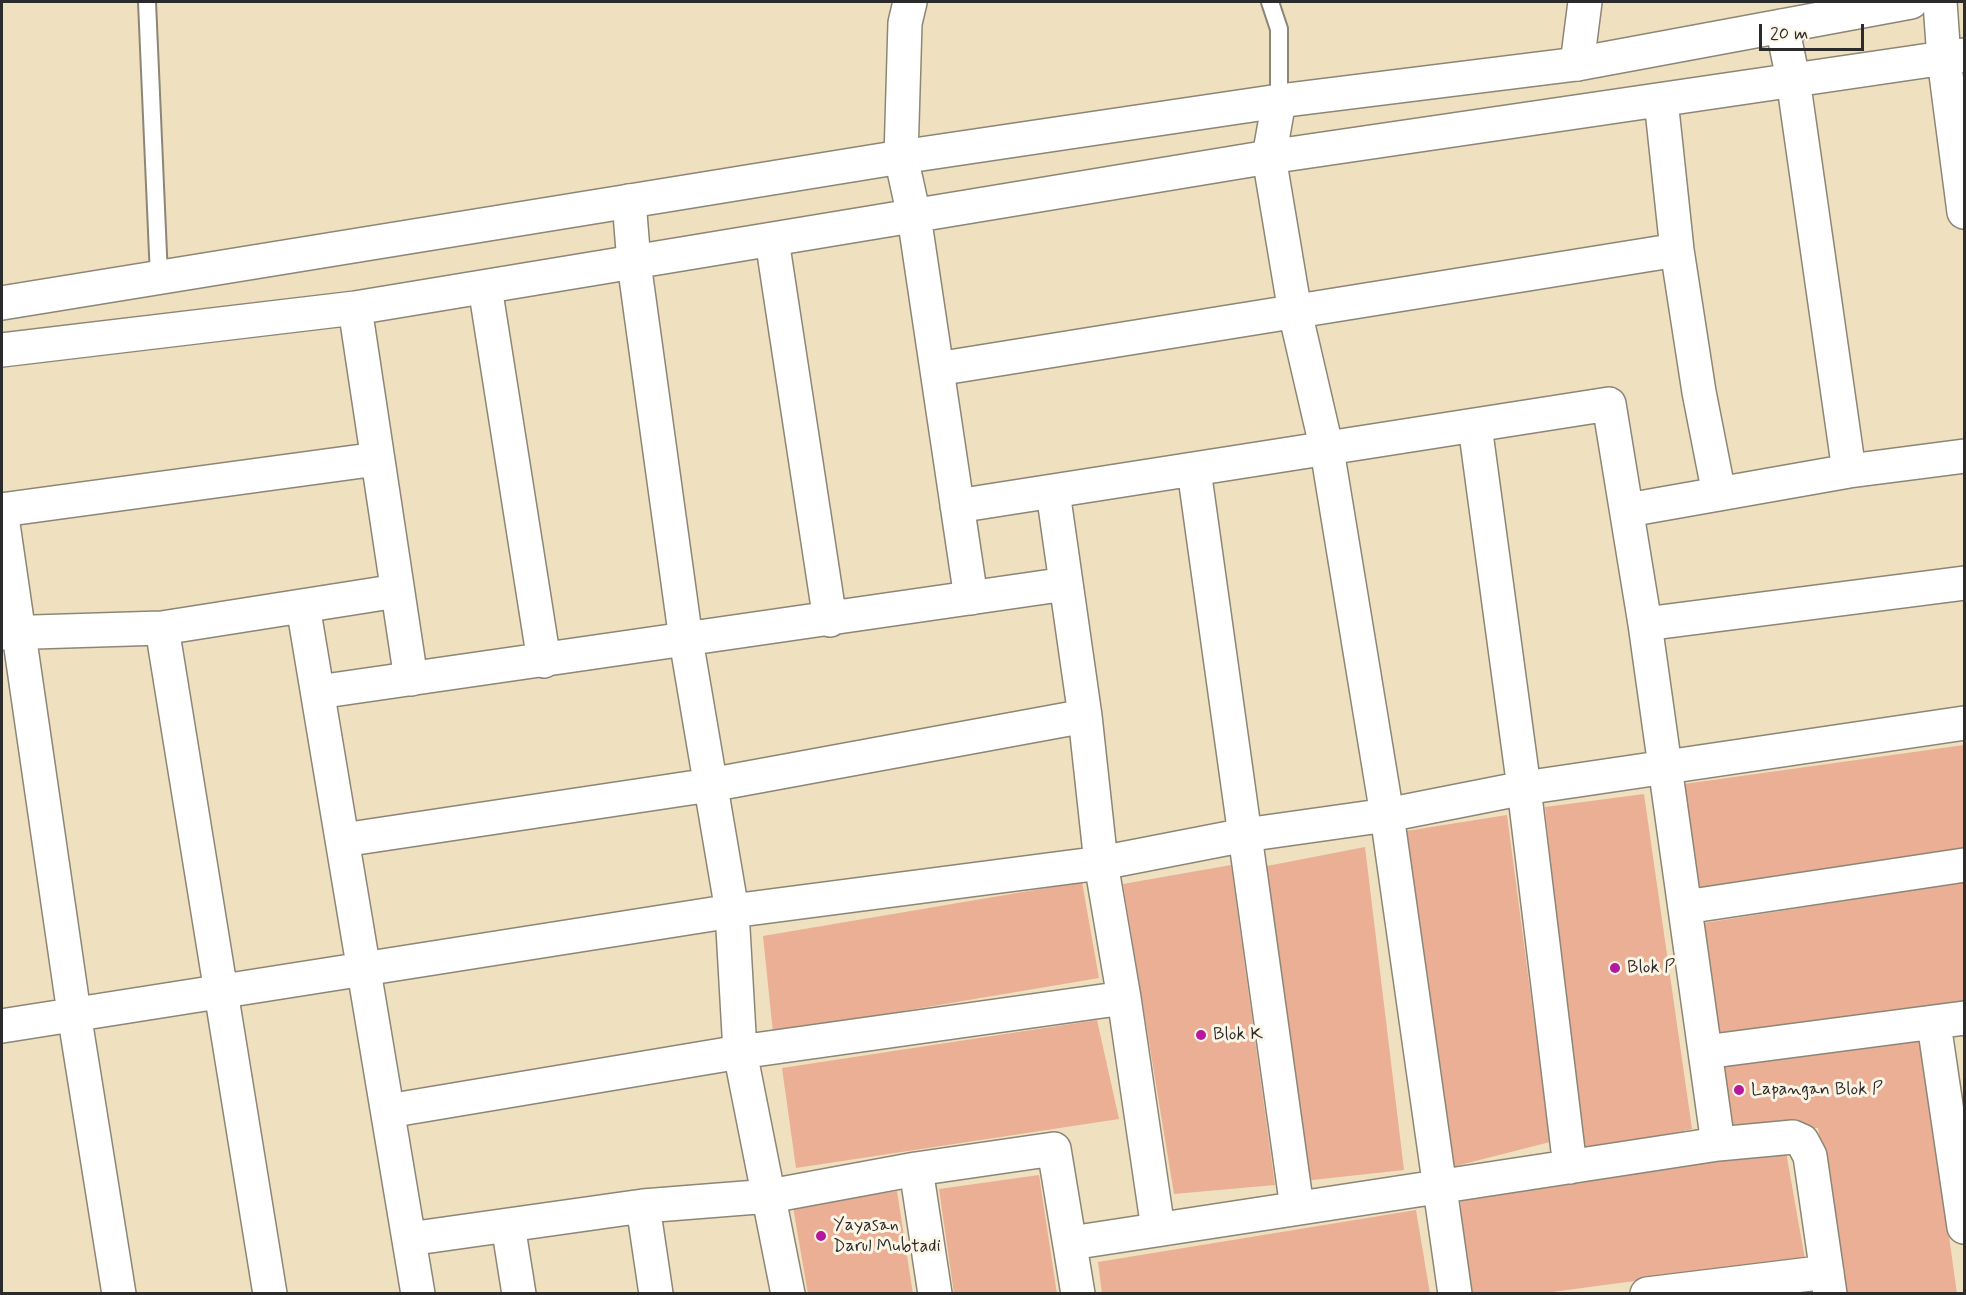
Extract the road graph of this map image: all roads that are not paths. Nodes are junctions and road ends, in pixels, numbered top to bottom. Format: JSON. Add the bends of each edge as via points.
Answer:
{"nodes":[{"id":1,"x":147,"y":2,"type":"edge"},
{"id":2,"x":910,"y":2,"type":"edge"},
{"id":3,"x":1270,"y":2,"type":"edge"},
{"id":4,"x":1585,"y":2,"type":"edge"},
{"id":5,"x":1911,"y":2,"type":"edge"},
{"id":6,"x":1940,"y":2,"type":"edge"},
{"id":7,"x":1782,"y":26,"type":"junction"},
{"id":8,"x":1954,"y":57,"type":"edge"},
{"id":9,"x":1577,"y":64,"type":"junction"},
{"id":10,"x":1793,"y":79,"type":"junction"},
{"id":11,"x":1660,"y":100,"type":"junction"},
{"id":12,"x":1279,"y":101,"type":"junction"},
{"id":13,"x":901,"y":157,"type":"junction"},
{"id":14,"x":1269,"y":157,"type":"junction"},
{"id":15,"x":629,"y":201,"type":"junction"},
{"id":16,"x":1965,"y":212,"type":"edge"},
{"id":17,"x":914,"y":216,"type":"junction"},
{"id":18,"x":772,"y":240,"type":"junction"},
{"id":19,"x":1677,"y":250,"type":"junction"},
{"id":20,"x":634,"y":263,"type":"junction"},
{"id":21,"x":159,"y":277,"type":"junction"},
{"id":22,"x":485,"y":287,"type":"junction"},
{"id":23,"x":2,"y":303,"type":"edge"},
{"id":24,"x":355,"y":308,"type":"junction"},
{"id":25,"x":1295,"y":312,"type":"junction"},
{"id":26,"x":2,"y":350,"type":"edge"},
{"id":27,"x":937,"y":369,"type":"junction"},
{"id":28,"x":1475,"y":426,"type":"junction"},
{"id":29,"x":1327,"y":450,"type":"junction"},
{"id":30,"x":1965,"y":456,"type":"edge"},
{"id":31,"x":378,"y":459,"type":"junction"},
{"id":32,"x":1194,"y":470,"type":"junction"},
{"id":33,"x":1849,"y":471,"type":"junction"},
{"id":34,"x":1053,"y":492,"type":"junction"},
{"id":35,"x":1719,"y":494,"type":"junction"},
{"id":36,"x":957,"y":506,"type":"junction"},
{"id":37,"x":2,"y":510,"type":"edge"},
{"id":38,"x":1628,"y":510,"type":"junction"},
{"id":39,"x":2,"y":518,"type":"edge"},
{"id":40,"x":1965,"y":583,"type":"edge"},
{"id":41,"x":1066,"y":584,"type":"junction"},
{"id":42,"x":397,"y":591,"type":"junction"},
{"id":43,"x":971,"y":598,"type":"junction"},
{"id":44,"x":303,"y":606,"type":"junction"},
{"id":45,"x":830,"y":620,"type":"junction"},
{"id":46,"x":1645,"y":624,"type":"junction"},
{"id":47,"x":162,"y":628,"type":"junction"},
{"id":48,"x":9,"y":631,"type":"edge"},
{"id":49,"x":686,"y":640,"type":"junction"},
{"id":50,"x":544,"y":662,"type":"junction"},
{"id":51,"x":411,"y":679,"type":"junction"},
{"id":52,"x":318,"y":692,"type":"junction"},
{"id":53,"x":1085,"y":716,"type":"junction"},
{"id":54,"x":1965,"y":723,"type":"edge"},
{"id":55,"x":1664,"y":768,"type":"junction"},
{"id":56,"x":710,"y":785,"type":"junction"},
{"id":57,"x":1524,"y":788,"type":"junction"},
{"id":58,"x":1387,"y":815,"type":"junction"},
{"id":59,"x":1245,"y":835,"type":"junction"},
{"id":60,"x":342,"y":840,"type":"junction"},
{"id":61,"x":1101,"y":863,"type":"junction"},
{"id":62,"x":1965,"y":865,"type":"edge"},
{"id":63,"x":1685,"y":908,"type":"junction"},
{"id":64,"x":732,"y":911,"type":"junction"},
{"id":65,"x":364,"y":968,"type":"junction"},
{"id":66,"x":221,"y":991,"type":"junction"},
{"id":67,"x":1124,"y":998,"type":"junction"},
{"id":68,"x":75,"y":1013,"type":"junction"},
{"id":69,"x":1949,"y":1021,"type":"edge"},
{"id":70,"x":2,"y":1026,"type":"edge"},
{"id":71,"x":741,"y":1052,"type":"junction"},
{"id":72,"x":1705,"y":1052,"type":"junction"},
{"id":73,"x":388,"y":1111,"type":"junction"},
{"id":74,"x":1718,"y":1144,"type":"junction"},
{"id":75,"x":1570,"y":1167,"type":"junction"},
{"id":76,"x":916,"y":1168,"type":"junction"},
{"id":77,"x":1442,"y":1186,"type":"junction"},
{"id":78,"x":770,"y":1196,"type":"junction"},
{"id":79,"x":643,"y":1206,"type":"junction"},
{"id":80,"x":1297,"y":1209,"type":"junction"},
{"id":81,"x":508,"y":1225,"type":"junction"},
{"id":82,"x":1965,"y":1227,"type":"edge"},
{"id":83,"x":1158,"y":1229,"type":"junction"},
{"id":84,"x":409,"y":1239,"type":"junction"},
{"id":85,"x":1071,"y":1243,"type":"junction"},
{"id":86,"x":1828,"y":1282,"type":"edge"},
{"id":87,"x":119,"y":1293,"type":"edge"},
{"id":88,"x":270,"y":1293,"type":"edge"},
{"id":89,"x":418,"y":1293,"type":"edge"},
{"id":90,"x":519,"y":1293,"type":"edge"},
{"id":91,"x":656,"y":1293,"type":"edge"},
{"id":92,"x":788,"y":1293,"type":"edge"},
{"id":93,"x":935,"y":1293,"type":"edge"},
{"id":94,"x":1078,"y":1293,"type":"edge"},
{"id":95,"x":1455,"y":1293,"type":"edge"},
{"id":96,"x":1647,"y":1293,"type":"edge"}],
"edges":[{"from":1,"to":21,"type":"lane"},
{"from":2,"to":13,"type":"street","via":[[905,23]]},
{"from":3,"to":12,"type":"lane","via":[[1280,29]]},
{"from":4,"to":9,"type":"street"},
{"from":5,"to":7,"type":"street"},
{"from":6,"to":8,"type":"street"},
{"from":7,"to":9,"type":"street"},
{"from":7,"to":10,"type":"street"},
{"from":8,"to":10,"type":"street"},
{"from":8,"to":16,"type":"street"},
{"from":9,"to":12,"type":"street"},
{"from":10,"to":11,"type":"street"},
{"from":10,"to":33,"type":"street"},
{"from":11,"to":14,"type":"street"},
{"from":11,"to":19,"type":"street"},
{"from":12,"to":13,"type":"street"},
{"from":12,"to":14,"type":"street"},
{"from":13,"to":15,"type":"street"},
{"from":13,"to":17,"type":"street"},
{"from":14,"to":17,"type":"street"},
{"from":14,"to":25,"type":"street"},
{"from":15,"to":20,"type":"street"},
{"from":15,"to":21,"type":"street"},
{"from":17,"to":18,"type":"street"},
{"from":17,"to":27,"type":"street"},
{"from":18,"to":20,"type":"street"},
{"from":18,"to":45,"type":"street"},
{"from":19,"to":25,"type":"street"},
{"from":19,"to":35,"type":"street"},
{"from":20,"to":22,"type":"street"},
{"from":20,"to":49,"type":"street"},
{"from":21,"to":23,"type":"street"},
{"from":22,"to":24,"type":"street"},
{"from":22,"to":50,"type":"street"},
{"from":24,"to":26,"type":"street"},
{"from":24,"to":31,"type":"street"},
{"from":25,"to":27,"type":"street"},
{"from":25,"to":29,"type":"street"},
{"from":27,"to":36,"type":"street"},
{"from":28,"to":29,"type":"street"},
{"from":28,"to":38,"type":"street","via":[[1609,404]]},
{"from":28,"to":57,"type":"street"},
{"from":29,"to":32,"type":"street"},
{"from":29,"to":58,"type":"street"},
{"from":30,"to":33,"type":"street"},
{"from":31,"to":37,"type":"street"},
{"from":31,"to":42,"type":"street"},
{"from":32,"to":34,"type":"street"},
{"from":32,"to":59,"type":"street"},
{"from":33,"to":35,"type":"street"},
{"from":34,"to":36,"type":"street"},
{"from":34,"to":41,"type":"street"},
{"from":35,"to":38,"type":"street"},
{"from":36,"to":43,"type":"street"},
{"from":38,"to":46,"type":"street"},
{"from":39,"to":48,"type":"street"},
{"from":40,"to":46,"type":"street"},
{"from":41,"to":43,"type":"street"},
{"from":41,"to":53,"type":"street"},
{"from":42,"to":44,"type":"street"},
{"from":42,"to":51,"type":"street"},
{"from":43,"to":45,"type":"street"},
{"from":44,"to":47,"type":"street"},
{"from":44,"to":52,"type":"street"},
{"from":45,"to":49,"type":"street"},
{"from":46,"to":55,"type":"street"},
{"from":47,"to":48,"type":"street"},
{"from":47,"to":66,"type":"street"},
{"from":48,"to":68,"type":"street"},
{"from":49,"to":50,"type":"street"},
{"from":49,"to":56,"type":"street"},
{"from":50,"to":51,"type":"street"},
{"from":51,"to":52,"type":"street"},
{"from":52,"to":60,"type":"street"},
{"from":53,"to":56,"type":"street"},
{"from":53,"to":61,"type":"street"},
{"from":54,"to":55,"type":"street"},
{"from":55,"to":57,"type":"street"},
{"from":55,"to":63,"type":"street"},
{"from":56,"to":60,"type":"street"},
{"from":56,"to":64,"type":"street"},
{"from":57,"to":58,"type":"street"},
{"from":57,"to":75,"type":"street"},
{"from":58,"to":59,"type":"street"},
{"from":58,"to":77,"type":"street"},
{"from":59,"to":61,"type":"street"},
{"from":59,"to":80,"type":"street"},
{"from":60,"to":65,"type":"street"},
{"from":61,"to":64,"type":"street"},
{"from":61,"to":67,"type":"street"},
{"from":62,"to":63,"type":"street"},
{"from":63,"to":72,"type":"street"},
{"from":64,"to":65,"type":"street"},
{"from":64,"to":71,"type":"street"},
{"from":65,"to":66,"type":"street"},
{"from":65,"to":73,"type":"street"},
{"from":66,"to":68,"type":"street"},
{"from":66,"to":88,"type":"street"},
{"from":67,"to":71,"type":"street"},
{"from":67,"to":83,"type":"street"},
{"from":68,"to":70,"type":"street"},
{"from":68,"to":87,"type":"street"},
{"from":69,"to":72,"type":"street"},
{"from":69,"to":82,"type":"street"},
{"from":71,"to":73,"type":"street"},
{"from":71,"to":78,"type":"street"},
{"from":72,"to":74,"type":"street"},
{"from":73,"to":84,"type":"street"},
{"from":74,"to":75,"type":"street"},
{"from":74,"to":86,"type":"street","via":[[1793,1137],[1802,1141],[1810,1156]]},
{"from":75,"to":77,"type":"street"},
{"from":76,"to":78,"type":"street"},
{"from":76,"to":85,"type":"street","via":[[1054,1149]]},
{"from":76,"to":93,"type":"street"},
{"from":77,"to":80,"type":"street"},
{"from":77,"to":95,"type":"street"},
{"from":78,"to":79,"type":"street"},
{"from":78,"to":92,"type":"street"},
{"from":79,"to":81,"type":"street"},
{"from":79,"to":91,"type":"street"},
{"from":80,"to":83,"type":"street"},
{"from":81,"to":84,"type":"street"},
{"from":81,"to":90,"type":"street"},
{"from":83,"to":85,"type":"street"},
{"from":84,"to":89,"type":"street"},
{"from":85,"to":94,"type":"street"},
{"from":86,"to":96,"type":"street"}]}
